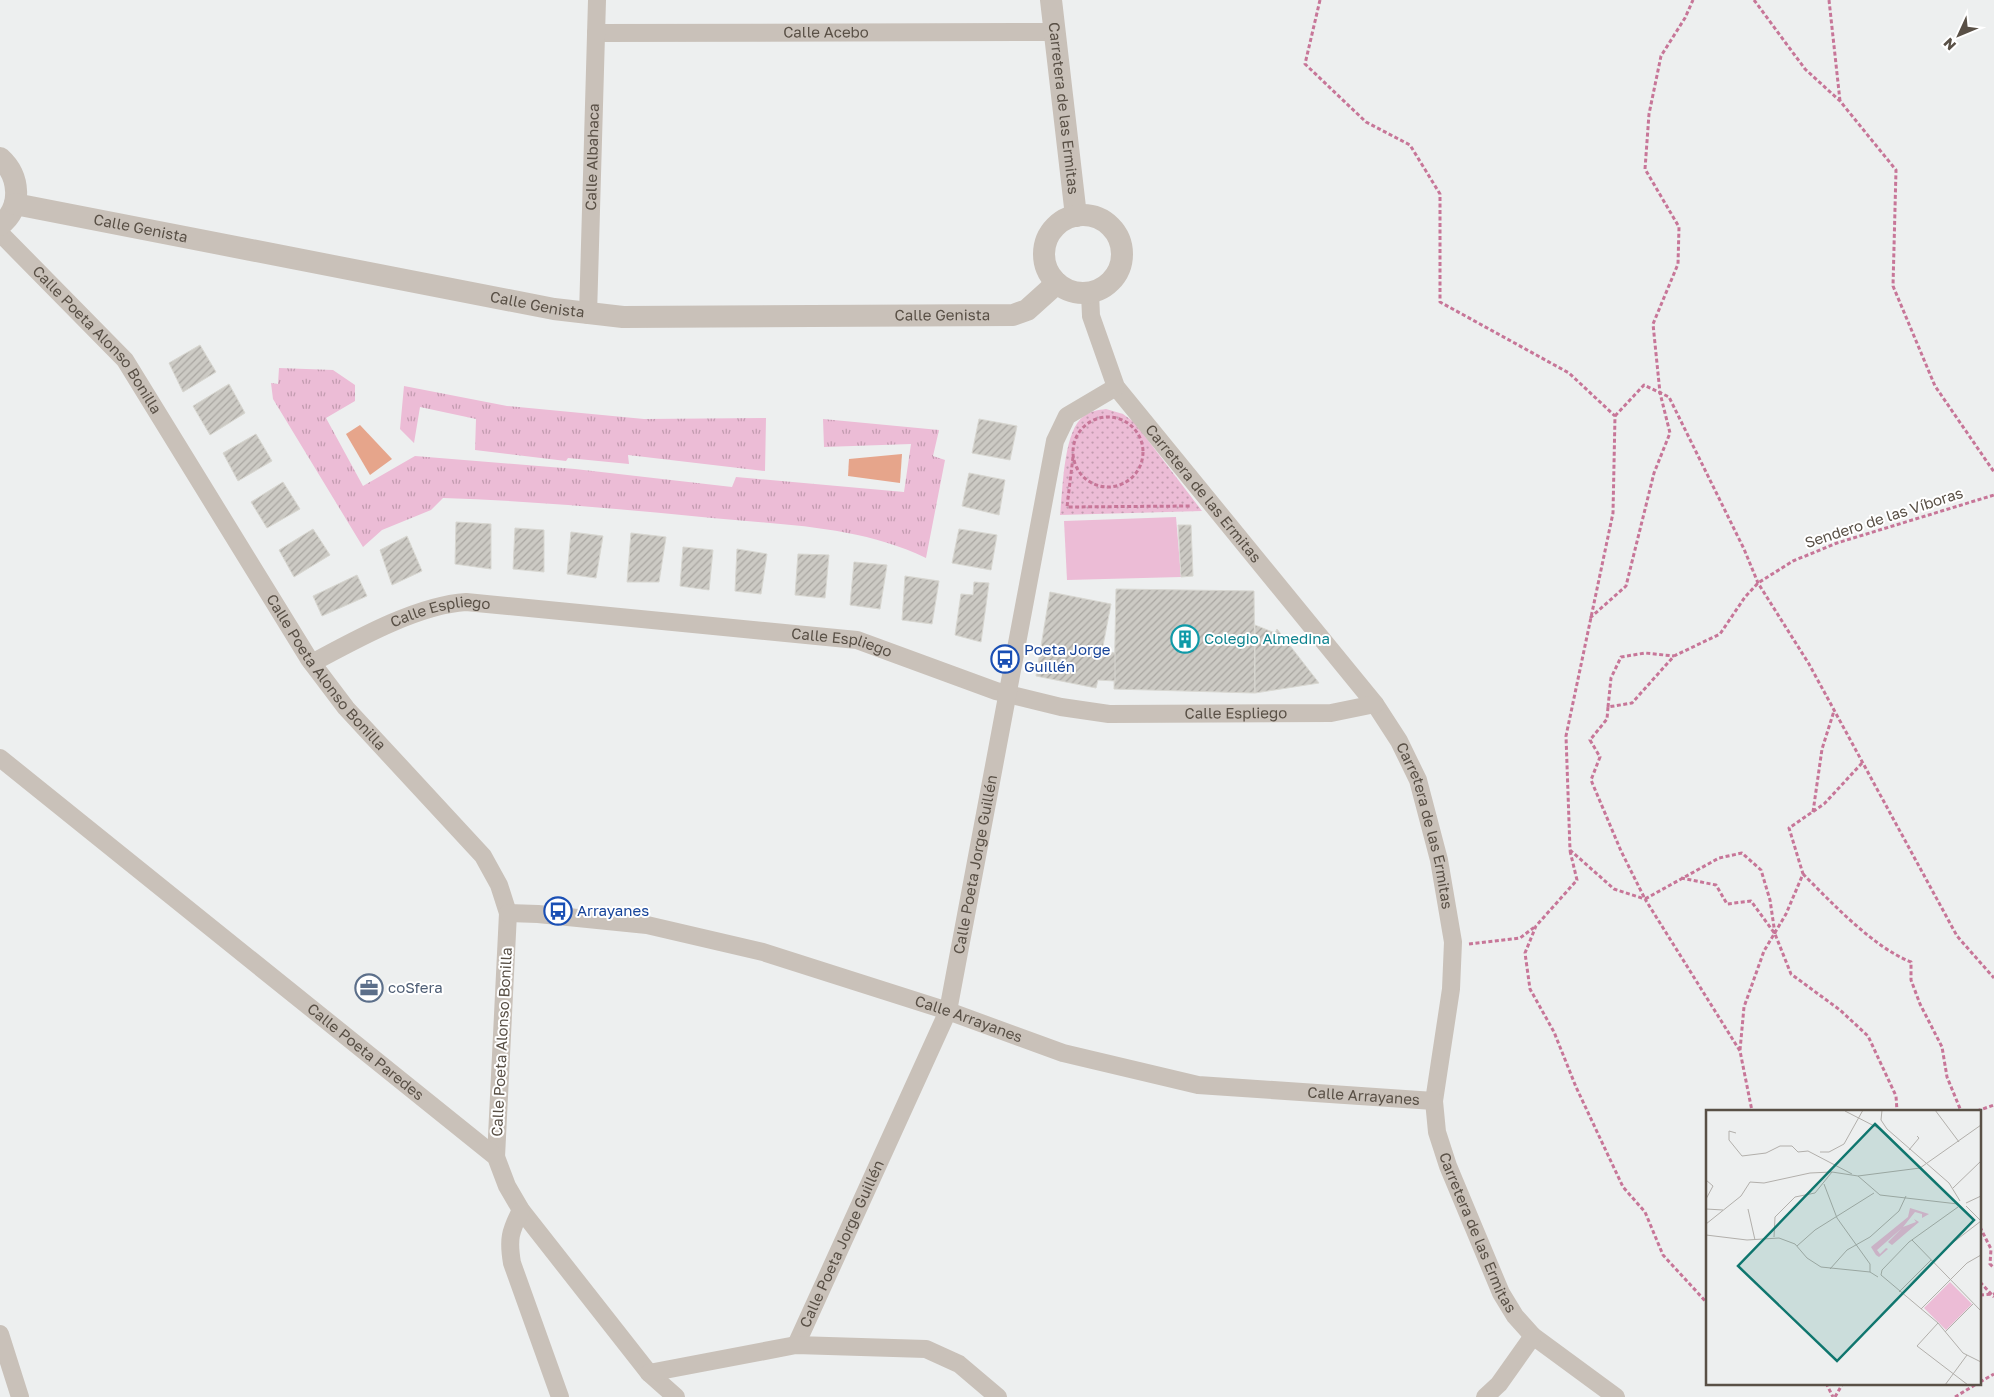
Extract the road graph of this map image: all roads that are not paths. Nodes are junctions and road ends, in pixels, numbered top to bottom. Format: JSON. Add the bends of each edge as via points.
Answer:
{"nodes":[{"id":1,"x":597,"y":0,"type":"edge"},
{"id":2,"x":1051,"y":0,"type":"edge"},
{"id":3,"x":1055,"y":32,"type":"junction"},
{"id":4,"x":596,"y":33,"type":"junction"},
{"id":5,"x":0,"y":158,"type":"edge"},
{"id":6,"x":15,"y":204,"type":"junction"},
{"id":7,"x":1076,"y":216,"type":"junction"},
{"id":8,"x":0,"y":225,"type":"edge"},
{"id":9,"x":0,"y":233,"type":"edge"},
{"id":10,"x":1057,"y":283,"type":"junction"},
{"id":11,"x":1090,"y":293,"type":"junction"},
{"id":12,"x":588,"y":314,"type":"junction"},
{"id":13,"x":1116,"y":387,"type":"junction"},
{"id":14,"x":312,"y":663,"type":"junction"},
{"id":15,"x":1007,"y":694,"type":"junction"},
{"id":16,"x":1375,"y":704,"type":"junction"},
{"id":17,"x":0,"y":758,"type":"edge"},
{"id":18,"x":508,"y":913,"type":"junction"},
{"id":19,"x":948,"y":1011,"type":"junction"},
{"id":20,"x":1434,"y":1101,"type":"junction"},
{"id":21,"x":496,"y":1157,"type":"junction"},
{"id":22,"x":520,"y":1210,"type":"junction"},
{"id":23,"x":0,"y":1334,"type":"edge"},
{"id":24,"x":1533,"y":1336,"type":"junction"},
{"id":25,"x":796,"y":1346,"type":"junction"},
{"id":26,"x":649,"y":1373,"type":"junction"},
{"id":27,"x":20,"y":1397,"type":"edge"},
{"id":28,"x":560,"y":1397,"type":"edge"},
{"id":29,"x":676,"y":1397,"type":"edge"},
{"id":30,"x":998,"y":1397,"type":"edge"},
{"id":31,"x":1485,"y":1397,"type":"edge"},
{"id":32,"x":1616,"y":1397,"type":"edge"}],
"edges":[{"from":1,"to":4,"type":"street","name":"Calle Albahaca"},
{"from":2,"to":3,"type":"street","name":"Carretera de las Ermitas"},
{"from":3,"to":4,"type":"street","name":"Calle Acebo"},
{"from":3,"to":7,"type":"street","name":"Carretera de las Ermitas"},
{"from":4,"to":12,"type":"street","name":"Calle Albahaca"},
{"from":5,"to":6,"type":"street","via":[[14,177],[17,190]]},
{"from":6,"to":8,"type":"street","via":[[11,214]]},
{"from":6,"to":12,"type":"street","name":"Calle Genista"},
{"from":7,"to":10,"type":"street","via":[[1055,228],[1044,250],[1049,273]]},
{"from":7,"to":11,"type":"street","via":[[1105,222],[1122,247],[1122,260],[1115,276],[1102,288]]},
{"from":9,"to":14,"type":"street","name":"Calle Poeta Alonso Bonilla","via":[[125,360]]},
{"from":10,"to":11,"type":"street","via":[[1067,290]]},
{"from":10,"to":12,"type":"street","name":"Calle Genista","via":[[1027,310],[1013,315],[623,317]]},
{"from":11,"to":13,"type":"street","name":"Carretera de las Ermitas","via":[[1091,316]]},
{"from":13,"to":15,"type":"street","name":"Calle Poeta Jorge Guillén","via":[[1067,416],[1056,441]]},
{"from":13,"to":16,"type":"street","name":"Carretera de las Ermitas"},
{"from":14,"to":15,"type":"street","name":"Calle Espliego","via":[[424,610],[446,603],[466,602],[857,640]]},
{"from":14,"to":18,"type":"street","name":"Calle Poeta Alonso Bonilla","via":[[346,708],[483,856],[499,885]]},
{"from":15,"to":16,"type":"street","name":"Calle Espliego","via":[[1109,714],[1331,713]]},
{"from":15,"to":19,"type":"street","name":"Calle Poeta Jorge Guillén"},
{"from":16,"to":20,"type":"street","name":"Carretera de las Ermitas","via":[[1399,741],[1418,780],[1439,860],[1453,946],[1451,989]]},
{"from":17,"to":21,"type":"street","name":"Calle Poeta Paredes"},
{"from":18,"to":19,"type":"street","name":"Calle Arrayanes","via":[[656,928],[763,952]]},
{"from":18,"to":21,"type":"street","name":"Calle Poeta Alonso Bonilla"},
{"from":19,"to":20,"type":"street","name":"Calle Arrayanes","via":[[1063,1053],[1198,1085]]},
{"from":19,"to":25,"type":"street","name":"Calle Poeta Jorge Guillén"},
{"from":20,"to":24,"type":"street","name":"Carretera de las Ermitas","via":[[1437,1132],[1448,1166],[1501,1293]]},
{"from":21,"to":22,"type":"street"},
{"from":22,"to":26,"type":"street"},
{"from":22,"to":28,"type":"street","via":[[510,1231],[512,1263]]},
{"from":23,"to":27,"type":"street"},
{"from":24,"to":31,"type":"street","via":[[1499,1384]]},
{"from":24,"to":32,"type":"street","name":"Carretera de las Ermitas"},
{"from":25,"to":26,"type":"street"},
{"from":25,"to":30,"type":"street","via":[[926,1349],[959,1364]]},
{"from":26,"to":29,"type":"street"}]}
